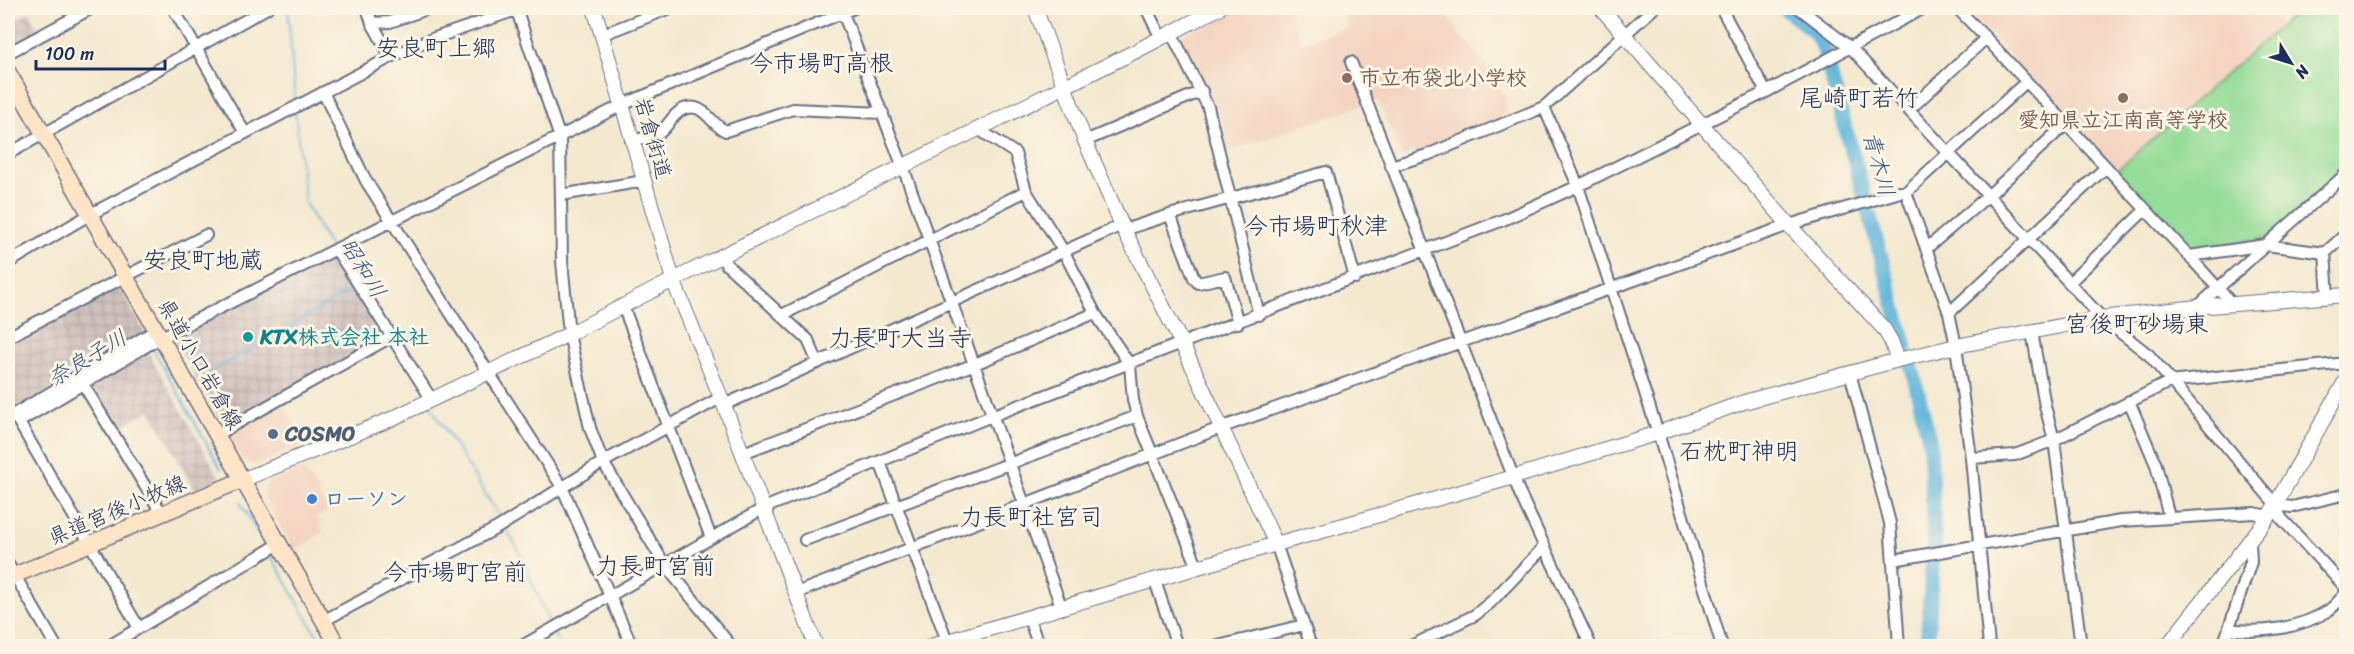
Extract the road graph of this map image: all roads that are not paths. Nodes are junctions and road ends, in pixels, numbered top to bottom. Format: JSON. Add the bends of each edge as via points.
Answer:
{"nodes":[{"id":1,"x":92,"y":8,"type":"edge"},
{"id":2,"x":173,"y":8,"type":"edge"},
{"id":3,"x":267,"y":8,"type":"edge"},
{"id":4,"x":367,"y":8,"type":"edge"},
{"id":5,"x":430,"y":8,"type":"edge"},
{"id":6,"x":594,"y":8,"type":"edge"},
{"id":7,"x":670,"y":8,"type":"edge"},
{"id":8,"x":1035,"y":8,"type":"edge"},
{"id":9,"x":1146,"y":8,"type":"edge"},
{"id":10,"x":1219,"y":8,"type":"edge"},
{"id":11,"x":1601,"y":8,"type":"edge"},
{"id":12,"x":1653,"y":8,"type":"edge"},
{"id":13,"x":1721,"y":8,"type":"edge"},
{"id":14,"x":1799,"y":8,"type":"edge"},
{"id":15,"x":1924,"y":8,"type":"edge"},
{"id":16,"x":1957,"y":8,"type":"edge"},
{"id":17,"x":520,"y":9,"type":"edge"},
{"id":18,"x":846,"y":9,"type":"edge"},
{"id":19,"x":372,"y":23,"type":"junction"},
{"id":20,"x":601,"y":35,"type":"junction"},
{"id":21,"x":1166,"y":35,"type":"junction"},
{"id":22,"x":1624,"y":35,"type":"junction"},
{"id":23,"x":1986,"y":38,"type":"junction"},
{"id":24,"x":196,"y":47,"type":"junction"},
{"id":25,"x":1851,"y":48,"type":"junction"},
{"id":26,"x":8,"y":53,"type":"edge"},
{"id":27,"x":391,"y":57,"type":"junction"},
{"id":28,"x":1351,"y":62,"type":"dead end"},
{"id":29,"x":8,"y":72,"type":"edge"},
{"id":30,"x":2026,"y":82,"type":"junction"},
{"id":31,"x":1064,"y":86,"type":"junction"},
{"id":32,"x":1202,"y":91,"type":"junction"},
{"id":33,"x":324,"y":92,"type":"junction"},
{"id":34,"x":1766,"y":92,"type":"junction"},
{"id":35,"x":622,"y":105,"type":"junction"},
{"id":36,"x":1545,"y":106,"type":"junction"},
{"id":37,"x":1909,"y":110,"type":"junction"},
{"id":38,"x":883,"y":113,"type":"junction"},
{"id":39,"x":1701,"y":123,"type":"junction"},
{"id":40,"x":2066,"y":124,"type":"junction"},
{"id":41,"x":978,"y":129,"type":"junction"},
{"id":42,"x":42,"y":132,"type":"junction"},
{"id":43,"x":245,"y":133,"type":"junction"},
{"id":44,"x":560,"y":138,"type":"junction"},
{"id":45,"x":632,"y":141,"type":"junction"},
{"id":46,"x":1085,"y":141,"type":"junction"},
{"id":47,"x":1949,"y":153,"type":"junction"},
{"id":48,"x":8,"y":154,"type":"edge"},
{"id":49,"x":1391,"y":166,"type":"junction"},
{"id":50,"x":903,"y":167,"type":"junction"},
{"id":51,"x":2106,"y":167,"type":"junction"},
{"id":52,"x":2346,"y":174,"type":"edge"},
{"id":53,"x":644,"y":181,"type":"junction"},
{"id":54,"x":1578,"y":186,"type":"junction"},
{"id":55,"x":1026,"y":190,"type":"junction"},
{"id":56,"x":1906,"y":192,"type":"junction"},
{"id":57,"x":561,"y":195,"type":"junction"},
{"id":58,"x":1989,"y":195,"type":"junction"},
{"id":59,"x":1232,"y":198,"type":"junction"},
{"id":60,"x":2145,"y":210,"type":"junction"},
{"id":61,"x":89,"y":215,"type":"junction"},
{"id":62,"x":1170,"y":215,"type":"junction"},
{"id":63,"x":392,"y":223,"type":"junction"},
{"id":64,"x":1789,"y":225,"type":"junction"},
{"id":65,"x":1123,"y":228,"type":"junction"},
{"id":66,"x":2346,"y":234,"type":"edge"},
{"id":67,"x":206,"y":235,"type":"dead end"},
{"id":68,"x":2029,"y":237,"type":"junction"},
{"id":69,"x":929,"y":241,"type":"junction"},
{"id":70,"x":2266,"y":245,"type":"junction"},
{"id":71,"x":1926,"y":249,"type":"junction"},
{"id":72,"x":333,"y":251,"type":"junction"},
{"id":73,"x":1424,"y":251,"type":"junction"},
{"id":74,"x":1064,"y":252,"type":"junction"},
{"id":75,"x":2325,"y":253,"type":"junction"},
{"id":76,"x":722,"y":255,"type":"junction"},
{"id":77,"x":2189,"y":256,"type":"junction"},
{"id":78,"x":8,"y":263,"type":"edge"},
{"id":79,"x":124,"y":276,"type":"junction"},
{"id":80,"x":1355,"y":278,"type":"junction"},
{"id":81,"x":673,"y":280,"type":"junction"},
{"id":82,"x":2070,"y":282,"type":"junction"},
{"id":83,"x":1610,"y":289,"type":"junction"},
{"id":84,"x":2218,"y":289,"type":"junction"},
{"id":85,"x":2346,"y":295,"type":"edge"},
{"id":86,"x":2328,"y":296,"type":"junction"},
{"id":87,"x":952,"y":303,"type":"junction"},
{"id":88,"x":2233,"y":305,"type":"junction"},
{"id":89,"x":623,"y":306,"type":"junction"},
{"id":90,"x":2197,"y":307,"type":"junction"},
{"id":91,"x":1095,"y":313,"type":"junction"},
{"id":92,"x":1949,"y":313,"type":"junction"},
{"id":93,"x":782,"y":315,"type":"junction"},
{"id":94,"x":1259,"y":315,"type":"junction"},
{"id":95,"x":2102,"y":318,"type":"junction"},
{"id":96,"x":1238,"y":323,"type":"junction"},
{"id":97,"x":2032,"y":332,"type":"junction"},
{"id":98,"x":158,"y":334,"type":"junction"},
{"id":99,"x":569,"y":334,"type":"junction"},
{"id":100,"x":8,"y":337,"type":"edge"},
{"id":101,"x":389,"y":338,"type":"junction"},
{"id":102,"x":1460,"y":341,"type":"junction"},
{"id":103,"x":1182,"y":344,"type":"junction"},
{"id":104,"x":1956,"y":346,"type":"junction"},
{"id":105,"x":1898,"y":360,"type":"junction"},
{"id":106,"x":818,"y":363,"type":"junction"},
{"id":107,"x":2346,"y":363,"type":"edge"},
{"id":108,"x":975,"y":364,"type":"junction"},
{"id":109,"x":1130,"y":365,"type":"junction"},
{"id":110,"x":488,"y":373,"type":"junction"},
{"id":111,"x":1850,"y":373,"type":"junction"},
{"id":112,"x":2346,"y":380,"type":"edge"},
{"id":113,"x":2169,"y":382,"type":"junction"},
{"id":114,"x":84,"y":384,"type":"junction"},
{"id":115,"x":429,"y":401,"type":"junction"},
{"id":116,"x":2129,"y":401,"type":"junction"},
{"id":117,"x":722,"y":402,"type":"junction"},
{"id":118,"x":992,"y":416,"type":"junction"},
{"id":119,"x":1137,"y":416,"type":"junction"},
{"id":120,"x":11,"y":419,"type":"edge"},
{"id":121,"x":669,"y":427,"type":"junction"},
{"id":122,"x":1220,"y":428,"type":"junction"},
{"id":123,"x":1658,"y":433,"type":"junction"},
{"id":124,"x":216,"y":435,"type":"junction"},
{"id":125,"x":2054,"y":440,"type":"junction"},
{"id":126,"x":743,"y":453,"type":"junction"},
{"id":127,"x":1151,"y":454,"type":"junction"},
{"id":128,"x":1971,"y":458,"type":"junction"},
{"id":129,"x":603,"y":462,"type":"junction"},
{"id":130,"x":880,"y":462,"type":"junction"},
{"id":131,"x":1010,"y":464,"type":"junction"},
{"id":132,"x":1514,"y":477,"type":"junction"},
{"id":133,"x":247,"y":478,"type":"junction"},
{"id":134,"x":562,"y":487,"type":"junction"},
{"id":135,"x":2346,"y":494,"type":"edge"},
{"id":136,"x":1024,"y":504,"type":"junction"},
{"id":137,"x":897,"y":506,"type":"junction"},
{"id":138,"x":764,"y":508,"type":"junction"},
{"id":139,"x":2272,"y":510,"type":"junction"},
{"id":140,"x":162,"y":514,"type":"junction"},
{"id":141,"x":2169,"y":517,"type":"junction"},
{"id":142,"x":2067,"y":530,"type":"junction"},
{"id":143,"x":711,"y":538,"type":"junction"},
{"id":144,"x":805,"y":540,"type":"dead end"},
{"id":145,"x":2250,"y":542,"type":"junction"},
{"id":146,"x":89,"y":544,"type":"junction"},
{"id":147,"x":279,"y":544,"type":"junction"},
{"id":148,"x":1276,"y":544,"type":"junction"},
{"id":149,"x":1979,"y":546,"type":"junction"},
{"id":150,"x":1544,"y":547,"type":"junction"},
{"id":151,"x":912,"y":548,"type":"junction"},
{"id":152,"x":1893,"y":560,"type":"junction"},
{"id":153,"x":665,"y":565,"type":"junction"},
{"id":154,"x":1198,"y":568,"type":"junction"},
{"id":155,"x":10,"y":572,"type":"edge"},
{"id":156,"x":1155,"y":581,"type":"junction"},
{"id":157,"x":2346,"y":588,"type":"edge"},
{"id":158,"x":796,"y":593,"type":"junction"},
{"id":159,"x":2346,"y":593,"type":"edge"},
{"id":160,"x":611,"y":595,"type":"junction"},
{"id":161,"x":1062,"y":609,"type":"junction"},
{"id":162,"x":1029,"y":619,"type":"junction"},
{"id":163,"x":323,"y":621,"type":"junction"},
{"id":164,"x":1304,"y":625,"type":"junction"},
{"id":165,"x":139,"y":628,"type":"junction"},
{"id":166,"x":2229,"y":629,"type":"junction"},
{"id":167,"x":949,"y":644,"type":"edge"},
{"id":168,"x":56,"y":646,"type":"edge"},
{"id":169,"x":109,"y":646,"type":"edge"},
{"id":170,"x":338,"y":646,"type":"edge"},
{"id":171,"x":522,"y":646,"type":"edge"},
{"id":172,"x":632,"y":646,"type":"edge"},
{"id":173,"x":731,"y":646,"type":"edge"},
{"id":174,"x":816,"y":646,"type":"edge"},
{"id":175,"x":931,"y":646,"type":"edge"},
{"id":176,"x":1039,"y":646,"type":"edge"},
{"id":177,"x":1177,"y":646,"type":"edge"},
{"id":178,"x":1218,"y":646,"type":"edge"},
{"id":179,"x":1311,"y":646,"type":"edge"},
{"id":180,"x":1411,"y":646,"type":"edge"},
{"id":181,"x":1591,"y":646,"type":"edge"},
{"id":182,"x":1722,"y":646,"type":"edge"},
{"id":183,"x":1899,"y":646,"type":"edge"},
{"id":184,"x":1989,"y":646,"type":"edge"},
{"id":185,"x":2081,"y":646,"type":"edge"},
{"id":186,"x":2154,"y":646,"type":"edge"},
{"id":187,"x":2170,"y":646,"type":"edge"},
{"id":188,"x":2223,"y":646,"type":"edge"}],
"edges":[{"from":1,"to":26,"type":"street"},
{"from":2,"to":24,"type":"street"},
{"from":3,"to":24,"type":"street"},
{"from":4,"to":19,"type":"street"},
{"from":5,"to":19,"type":"street","via":[[391,22]]},
{"from":6,"to":20,"type":"street","name":"岩倉街道"},
{"from":7,"to":20,"type":"street"},
{"from":8,"to":31,"type":"street"},
{"from":9,"to":21,"type":"street"},
{"from":10,"to":21,"type":"street"},
{"from":11,"to":22,"type":"street"},
{"from":12,"to":22,"type":"street"},
{"from":13,"to":34,"type":"street"},
{"from":14,"to":25,"type":"street"},
{"from":15,"to":25,"type":"street"},
{"from":16,"to":23,"type":"street"},
{"from":17,"to":27,"type":"street"},
{"from":17,"to":44,"type":"street"},
{"from":18,"to":35,"type":"street"},
{"from":18,"to":38,"type":"street"},
{"from":19,"to":27,"type":"street"},
{"from":20,"to":35,"type":"street","name":"岩倉街道"},
{"from":21,"to":31,"type":"street"},
{"from":21,"to":32,"type":"street"},
{"from":22,"to":36,"type":"street"},
{"from":22,"to":39,"type":"street"},
{"from":23,"to":30,"type":"street"},
{"from":23,"to":37,"type":"street"},
{"from":24,"to":42,"type":"street"},
{"from":24,"to":43,"type":"street"},
{"from":25,"to":34,"type":"street"},
{"from":25,"to":37,"type":"street"},
{"from":27,"to":33,"type":"street"},
{"from":28,"to":49,"type":"street"},
{"from":29,"to":42,"type":"main road","name":"県道小口岩倉線"},
{"from":30,"to":40,"type":"street"},
{"from":30,"to":47,"type":"street"},
{"from":31,"to":41,"type":"street"},
{"from":31,"to":46,"type":"street"},
{"from":32,"to":46,"type":"street"},
{"from":32,"to":59,"type":"street"},
{"from":33,"to":43,"type":"street"},
{"from":33,"to":63,"type":"street","via":[[366,181]]},
{"from":34,"to":39,"type":"street"},
{"from":35,"to":44,"type":"street"},
{"from":35,"to":45,"type":"street","name":"岩倉街道"},
{"from":36,"to":49,"type":"street"},
{"from":36,"to":54,"type":"street"},
{"from":37,"to":47,"type":"street"},
{"from":38,"to":45,"type":"street","via":[[793,109],[726,130],[696,108],[672,116],[661,132]]},
{"from":38,"to":50,"type":"street"},
{"from":39,"to":54,"type":"street"},
{"from":39,"to":64,"type":"street"},
{"from":40,"to":51,"type":"street"},
{"from":40,"to":58,"type":"street"},
{"from":41,"to":50,"type":"street"},
{"from":41,"to":55,"type":"street","via":[[1015,153]]},
{"from":42,"to":48,"type":"street"},
{"from":42,"to":61,"type":"main road","name":"県道小口岩倉線"},
{"from":43,"to":61,"type":"street"},
{"from":44,"to":57,"type":"street"},
{"from":44,"to":63,"type":"street"},
{"from":45,"to":53,"type":"street","name":"岩倉街道"},
{"from":46,"to":65,"type":"street"},
{"from":47,"to":56,"type":"street"},
{"from":47,"to":58,"type":"street"},
{"from":49,"to":73,"type":"street"},
{"from":50,"to":69,"type":"street"},
{"from":50,"to":76,"type":"street"},
{"from":51,"to":60,"type":"street"},
{"from":51,"to":68,"type":"street"},
{"from":52,"to":70,"type":"street"},
{"from":53,"to":57,"type":"street"},
{"from":53,"to":81,"type":"street","name":"岩倉街道"},
{"from":54,"to":73,"type":"street"},
{"from":54,"to":83,"type":"street"},
{"from":55,"to":69,"type":"street"},
{"from":55,"to":74,"type":"street"},
{"from":56,"to":64,"type":"street"},
{"from":56,"to":71,"type":"street"},
{"from":57,"to":99,"type":"street"},
{"from":58,"to":68,"type":"street"},
{"from":58,"to":71,"type":"street"},
{"from":59,"to":62,"type":"street"},
{"from":59,"to":80,"type":"street","via":[[1326,171]]},
{"from":59,"to":94,"type":"street"},
{"from":60,"to":77,"type":"street"},
{"from":60,"to":82,"type":"street"},
{"from":61,"to":78,"type":"street"},
{"from":61,"to":79,"type":"main road","name":"県道小口岩倉線"},
{"from":62,"to":65,"type":"street"},
{"from":62,"to":96,"type":"street","via":[[1198,283],[1225,277]]},
{"from":63,"to":72,"type":"street"},
{"from":63,"to":110,"type":"street"},
{"from":64,"to":83,"type":"street"},
{"from":64,"to":105,"type":"street","via":[[1884,329]]},
{"from":65,"to":74,"type":"street"},
{"from":65,"to":103,"type":"street"},
{"from":66,"to":75,"type":"street"},
{"from":67,"to":79,"type":"street"},
{"from":68,"to":82,"type":"street"},
{"from":68,"to":92,"type":"street"},
{"from":69,"to":87,"type":"street"},
{"from":69,"to":93,"type":"street"},
{"from":70,"to":75,"type":"street"},
{"from":70,"to":77,"type":"street"},
{"from":70,"to":84,"type":"street"},
{"from":71,"to":92,"type":"street"},
{"from":72,"to":98,"type":"street"},
{"from":72,"to":101,"type":"street"},
{"from":73,"to":80,"type":"street"},
{"from":73,"to":102,"type":"street"},
{"from":74,"to":87,"type":"street"},
{"from":74,"to":91,"type":"street"},
{"from":75,"to":86,"type":"street"},
{"from":76,"to":81,"type":"street"},
{"from":76,"to":93,"type":"street","via":[[726,264]]},
{"from":77,"to":84,"type":"street"},
{"from":79,"to":98,"type":"main road","name":"県道小口岩倉線"},
{"from":79,"to":100,"type":"street"},
{"from":80,"to":94,"type":"street"},
{"from":81,"to":89,"type":"street"},
{"from":81,"to":117,"type":"street","name":"岩倉街道"},
{"from":82,"to":95,"type":"street"},
{"from":83,"to":102,"type":"street"},
{"from":83,"to":123,"type":"street"},
{"from":84,"to":88,"type":"street"},
{"from":84,"to":90,"type":"street"},
{"from":85,"to":86,"type":"street"},
{"from":86,"to":88,"type":"street"},
{"from":87,"to":106,"type":"street"},
{"from":87,"to":108,"type":"street"},
{"from":88,"to":90,"type":"street"},
{"from":89,"to":99,"type":"street"},
{"from":89,"to":121,"type":"street"},
{"from":90,"to":95,"type":"street"},
{"from":91,"to":108,"type":"street"},
{"from":91,"to":109,"type":"street"},
{"from":92,"to":104,"type":"street"},
{"from":93,"to":106,"type":"street","via":[[808,340]]},
{"from":94,"to":96,"type":"street"},
{"from":95,"to":97,"type":"street"},
{"from":95,"to":113,"type":"street","via":[[2149,355]]},
{"from":96,"to":103,"type":"street"},
{"from":97,"to":104,"type":"street"},
{"from":97,"to":125,"type":"street","via":[[2044,406]]},
{"from":98,"to":114,"type":"street"},
{"from":98,"to":120,"type":"street"},
{"from":98,"to":124,"type":"main road","name":"県道小口岩倉線"},
{"from":99,"to":110,"type":"street"},
{"from":99,"to":129,"type":"street"},
{"from":101,"to":115,"type":"street"},
{"from":101,"to":124,"type":"street"},
{"from":102,"to":122,"type":"street"},
{"from":102,"to":132,"type":"street"},
{"from":103,"to":109,"type":"street"},
{"from":103,"to":122,"type":"street"},
{"from":104,"to":105,"type":"street"},
{"from":104,"to":128,"type":"street"},
{"from":105,"to":111,"type":"street"},
{"from":106,"to":117,"type":"street"},
{"from":107,"to":113,"type":"street"},
{"from":108,"to":118,"type":"street"},
{"from":108,"to":126,"type":"street"},
{"from":109,"to":118,"type":"street"},
{"from":109,"to":119,"type":"street"},
{"from":110,"to":115,"type":"street"},
{"from":110,"to":134,"type":"street"},
{"from":111,"to":123,"type":"street","via":[[1744,402]]},
{"from":111,"to":152,"type":"street","via":[[1890,523]]},
{"from":112,"to":139,"type":"street"},
{"from":113,"to":116,"type":"street"},
{"from":113,"to":139,"type":"street"},
{"from":114,"to":120,"type":"street"},
{"from":114,"to":140,"type":"street"},
{"from":115,"to":133,"type":"street"},
{"from":116,"to":125,"type":"street"},
{"from":116,"to":141,"type":"street","via":[[2156,465]]},
{"from":117,"to":121,"type":"street"},
{"from":117,"to":126,"type":"street","name":"岩倉街道"},
{"from":118,"to":130,"type":"street"},
{"from":118,"to":131,"type":"street"},
{"from":119,"to":127,"type":"street"},
{"from":119,"to":131,"type":"street"},
{"from":120,"to":146,"type":"street"},
{"from":121,"to":129,"type":"street"},
{"from":121,"to":143,"type":"street"},
{"from":122,"to":127,"type":"street"},
{"from":122,"to":148,"type":"street"},
{"from":123,"to":132,"type":"street"},
{"from":123,"to":182,"type":"street"},
{"from":124,"to":133,"type":"main road","name":"県道小口岩倉線"},
{"from":125,"to":128,"type":"street","via":[[2015,455]]},
{"from":125,"to":142,"type":"street"},
{"from":126,"to":138,"type":"street","name":"岩倉街道"},
{"from":127,"to":136,"type":"street"},
{"from":127,"to":154,"type":"street"},
{"from":128,"to":149,"type":"street"},
{"from":129,"to":134,"type":"street"},
{"from":129,"to":153,"type":"street"},
{"from":130,"to":137,"type":"street"},
{"from":130,"to":138,"type":"street"},
{"from":131,"to":136,"type":"street"},
{"from":131,"to":137,"type":"street"},
{"from":132,"to":148,"type":"street"},
{"from":132,"to":150,"type":"street"},
{"from":133,"to":140,"type":"main road","name":"県道宮後小牧線"},
{"from":133,"to":147,"type":"main road","name":"県道小口岩倉線"},
{"from":134,"to":160,"type":"street"},
{"from":134,"to":163,"type":"street","via":[[497,528]]},
{"from":135,"to":139,"type":"street"},
{"from":136,"to":151,"type":"street"},
{"from":136,"to":161,"type":"street"},
{"from":137,"to":144,"type":"street"},
{"from":137,"to":151,"type":"street"},
{"from":138,"to":143,"type":"street"},
{"from":138,"to":158,"type":"street","name":"岩倉街道"},
{"from":139,"to":141,"type":"street"},
{"from":139,"to":145,"type":"street"},
{"from":139,"to":157,"type":"street"},
{"from":140,"to":146,"type":"main road","name":"県道宮後小牧線"},
{"from":141,"to":142,"type":"street"},
{"from":142,"to":149,"type":"street"},
{"from":142,"to":185,"type":"street"},
{"from":143,"to":153,"type":"street"},
{"from":145,"to":166,"type":"street","via":[[2251,562]]},
{"from":145,"to":187,"type":"street"},
{"from":146,"to":155,"type":"main road","name":"県道宮後小牧線"},
{"from":146,"to":165,"type":"street"},
{"from":147,"to":163,"type":"main road","name":"県道小口岩倉線"},
{"from":147,"to":165,"type":"street"},
{"from":148,"to":154,"type":"street"},
{"from":148,"to":164,"type":"street"},
{"from":149,"to":152,"type":"street"},
{"from":149,"to":184,"type":"street"},
{"from":150,"to":180,"type":"street","via":[[1475,615]]},
{"from":150,"to":181,"type":"street"},
{"from":151,"to":158,"type":"street"},
{"from":151,"to":167,"type":"street"},
{"from":152,"to":183,"type":"street"},
{"from":153,"to":160,"type":"street"},
{"from":153,"to":173,"type":"street"},
{"from":154,"to":156,"type":"street"},
{"from":155,"to":168,"type":"street"},
{"from":156,"to":161,"type":"street"},
{"from":156,"to":177,"type":"street"},
{"from":158,"to":174,"type":"street","name":"岩倉街道"},
{"from":159,"to":166,"type":"street","via":[[2330,609],[2306,621],[2275,629]]},
{"from":160,"to":171,"type":"street"},
{"from":160,"to":172,"type":"street"},
{"from":161,"to":162,"type":"street"},
{"from":162,"to":167,"type":"street"},
{"from":162,"to":176,"type":"street"},
{"from":163,"to":170,"type":"main road","name":"県道小口岩倉線"},
{"from":164,"to":178,"type":"street"},
{"from":164,"to":179,"type":"street"},
{"from":165,"to":169,"type":"street"},
{"from":166,"to":188,"type":"street"},
{"from":167,"to":175,"type":"street"},
{"from":186,"to":187,"type":"street"}]}
